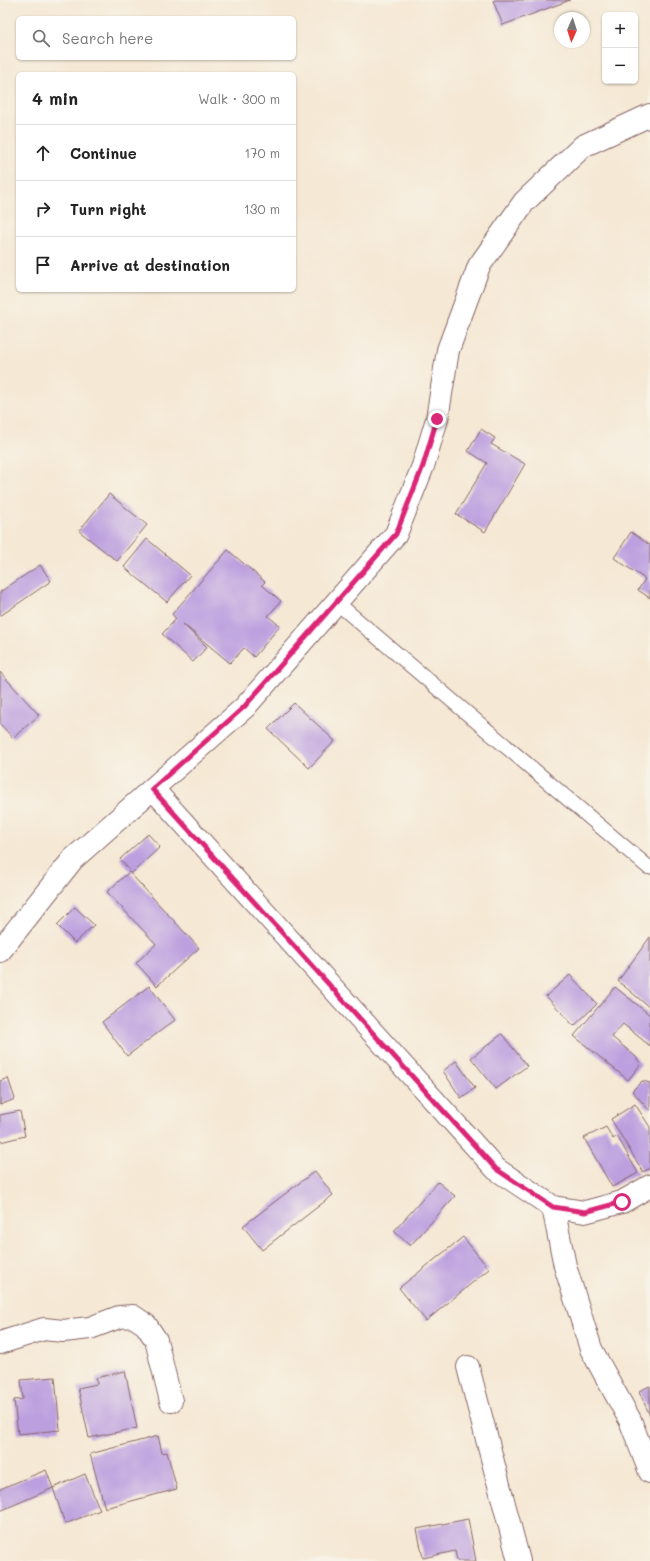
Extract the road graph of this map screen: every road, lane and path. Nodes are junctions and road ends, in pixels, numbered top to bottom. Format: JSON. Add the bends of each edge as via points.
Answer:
{"nodes":[{"id":1,"x":650,"y":115,"type":"edge"},
{"id":2,"x":336,"y":602,"type":"junction"},
{"id":3,"x":152,"y":789,"type":"junction"},
{"id":4,"x":648,"y":867,"type":"dead end"},
{"id":5,"x":0,"y":951,"type":"edge"},
{"id":6,"x":650,"y":1186,"type":"edge"},
{"id":7,"x":553,"y":1207,"type":"junction"},
{"id":8,"x":0,"y":1343,"type":"edge"},
{"id":9,"x":468,"y":1367,"type":"dead end"},
{"id":10,"x":171,"y":1401,"type":"dead end"},
{"id":11,"x":650,"y":1472,"type":"edge"},
{"id":12,"x":519,"y":1561,"type":"edge"}],
"edges":[{"from":1,"to":2,"type":"street","via":[[583,146],[524,202],[479,266],[448,350],[437,419],[423,466],[396,534]]},
{"from":2,"to":3,"type":"street","via":[[244,707]]},
{"from":2,"to":4,"type":"lane"},
{"from":3,"to":5,"type":"street","via":[[73,859]]},
{"from":3,"to":7,"type":"street","via":[[496,1169]]},
{"from":6,"to":7,"type":"street","via":[[622,1202],[585,1212]]},
{"from":7,"to":11,"type":"street","via":[[565,1266],[591,1349],[630,1420]]},
{"from":8,"to":10,"type":"street","via":[[44,1330],[90,1328],[118,1317],[133,1316],[146,1325],[156,1340]]},
{"from":9,"to":12,"type":"street"}]}
